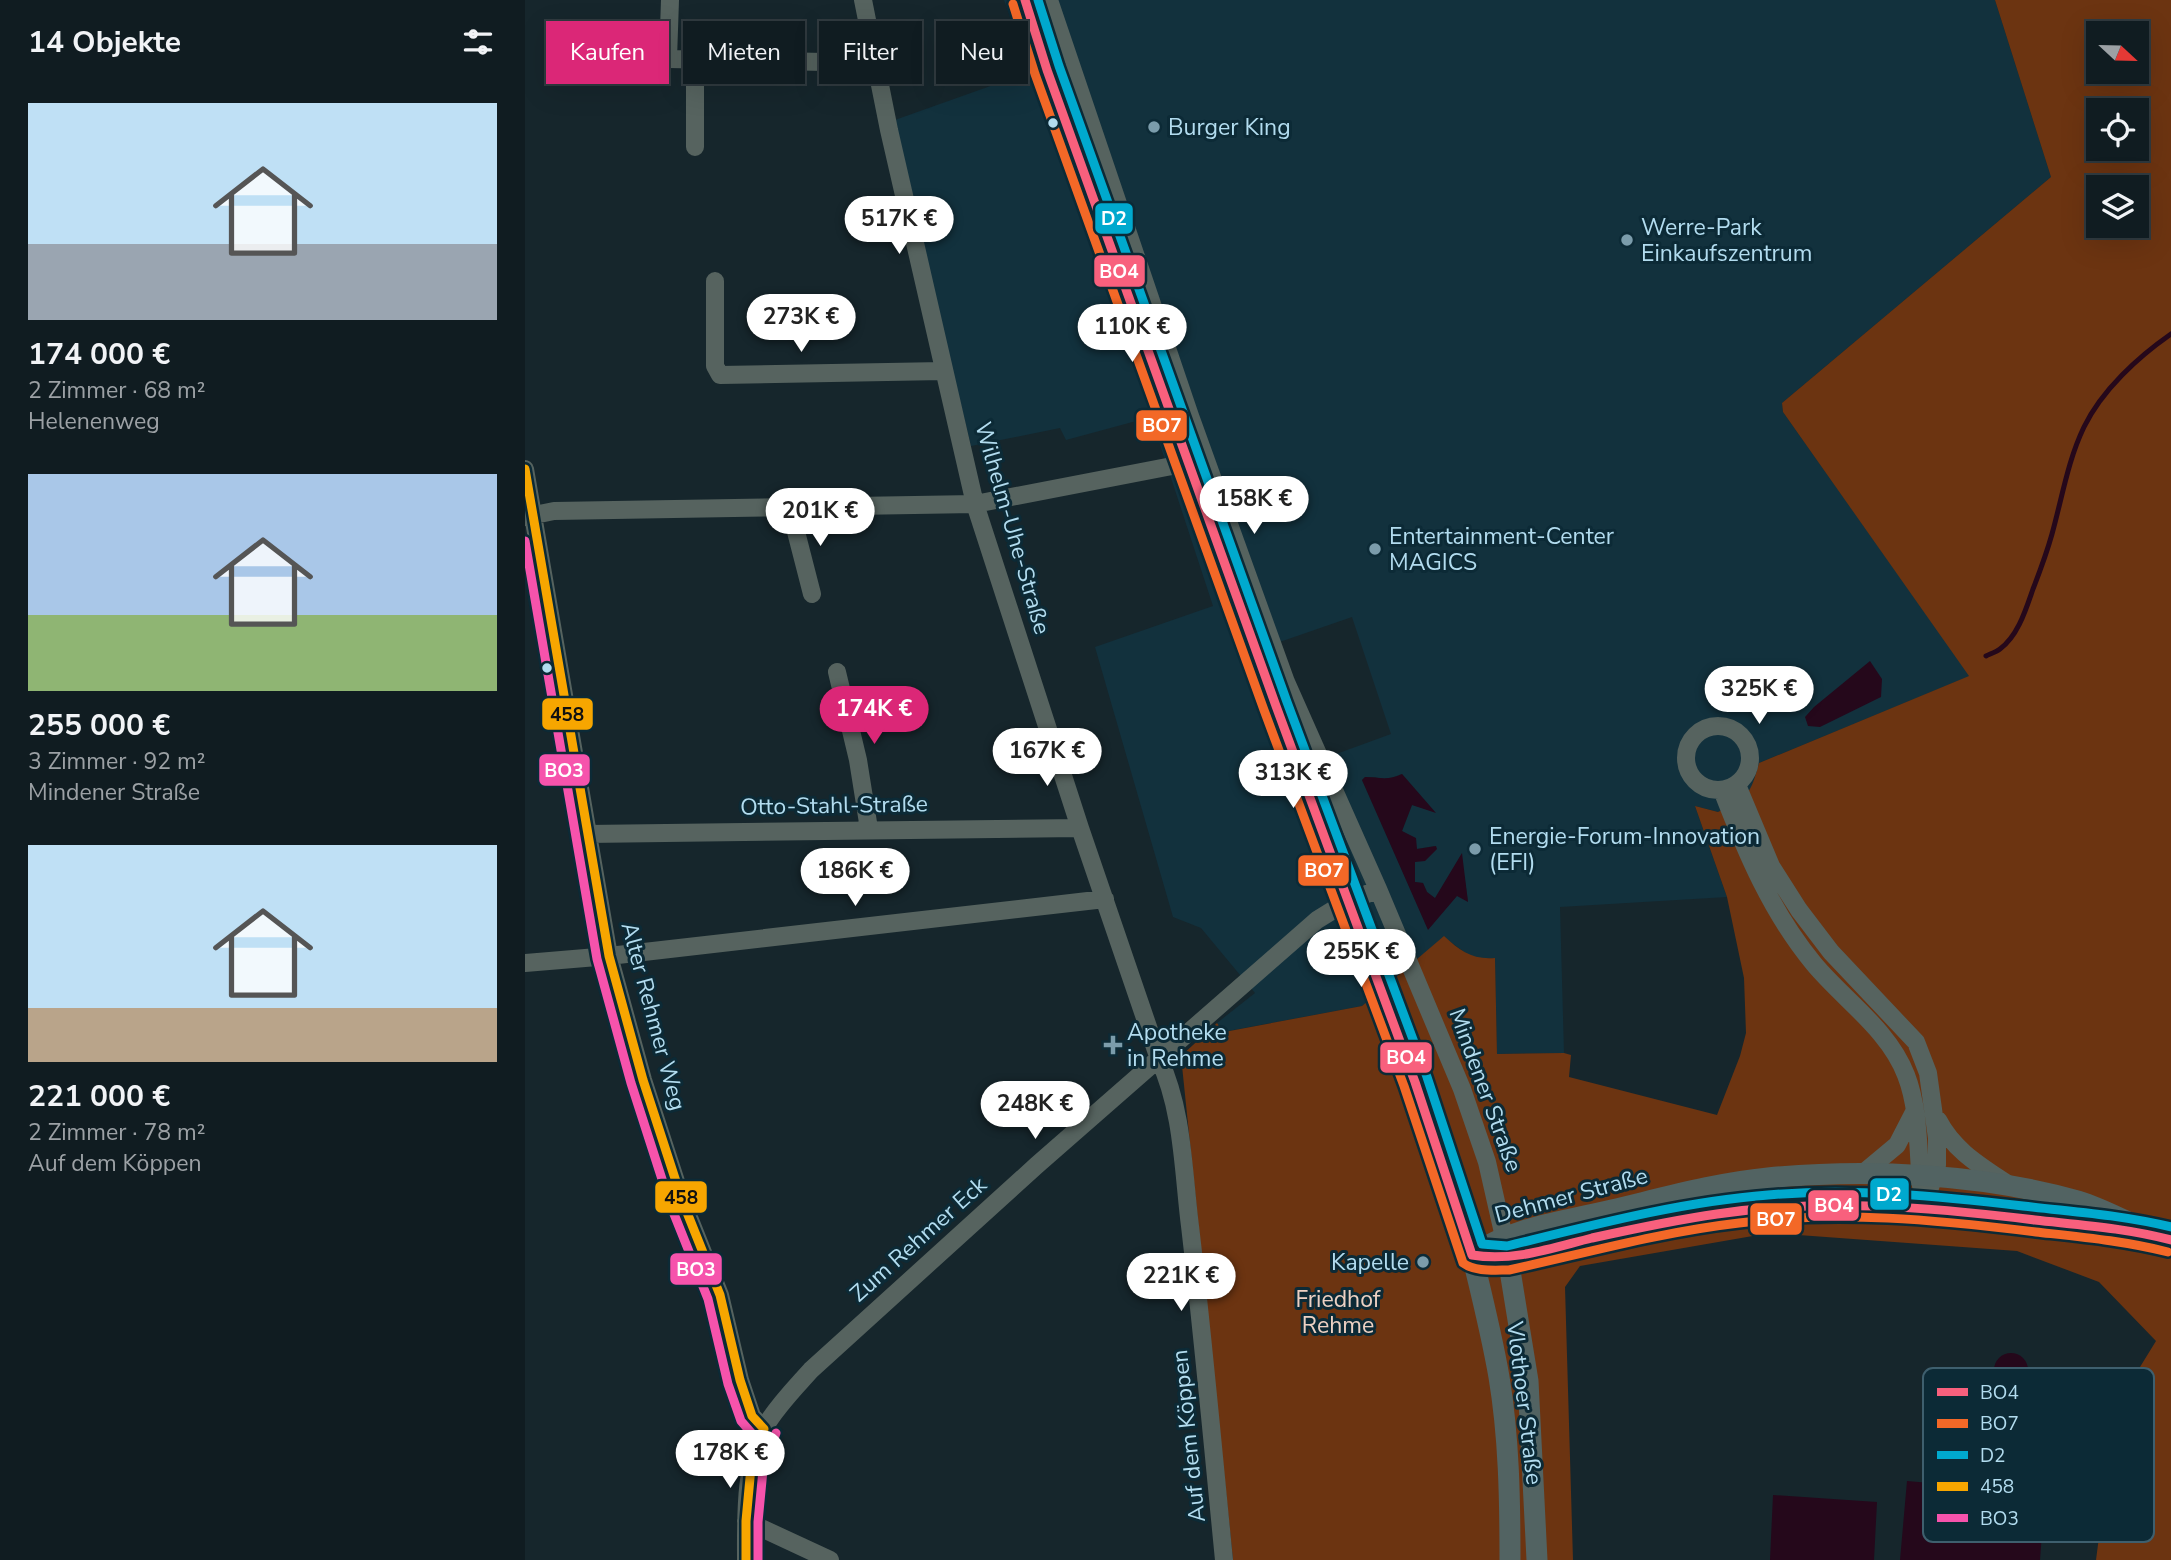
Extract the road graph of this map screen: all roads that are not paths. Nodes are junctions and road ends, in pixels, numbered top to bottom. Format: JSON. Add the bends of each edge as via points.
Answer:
{"nodes":[{"id":1,"x":670,"y":0,"type":"edge"},
{"id":2,"x":863,"y":0,"type":"edge"},
{"id":3,"x":1025,"y":0,"type":"edge"},
{"id":4,"x":1049,"y":0,"type":"edge"},
{"id":5,"x":867,"y":21,"type":"edge"},
{"id":6,"x":683,"y":60,"type":"edge"},
{"id":7,"x":695,"y":84,"type":"edge"},
{"id":8,"x":881,"y":84,"type":"edge"},
{"id":9,"x":695,"y":147,"type":"dead end"},
{"id":10,"x":715,"y":281,"type":"dead end"},
{"id":11,"x":943,"y":371,"type":"junction"},
{"id":12,"x":1187,"y":460,"type":"junction"},
{"id":13,"x":525,"y":470,"type":"edge"},
{"id":14,"x":975,"y":504,"type":"junction"},
{"id":15,"x":792,"y":507,"type":"junction"},
{"id":16,"x":529,"y":516,"type":"edge"},
{"id":17,"x":812,"y":594,"type":"dead end"},
{"id":18,"x":837,"y":672,"type":"dead end"},
{"id":19,"x":1080,"y":828,"type":"junction"},
{"id":20,"x":869,"y":829,"type":"junction"},
{"id":21,"x":587,"y":834,"type":"junction"},
{"id":22,"x":1378,"y":889,"type":"junction"},
{"id":23,"x":1105,"y":899,"type":"junction"},
{"id":24,"x":1349,"y":902,"type":"junction"},
{"id":25,"x":609,"y":956,"type":"junction"},
{"id":26,"x":525,"y":963,"type":"edge"},
{"id":27,"x":1159,"y":1059,"type":"junction"},
{"id":28,"x":1914,"y":1112,"type":"junction"},
{"id":29,"x":1936,"y":1115,"type":"junction"},
{"id":30,"x":1861,"y":1175,"type":"junction"},
{"id":31,"x":1927,"y":1177,"type":"junction"},
{"id":32,"x":2012,"y":1187,"type":"junction"},
{"id":33,"x":1924,"y":1207,"type":"junction"},
{"id":34,"x":2165,"y":1238,"type":"edge"},
{"id":35,"x":1506,"y":1247,"type":"junction"},
{"id":36,"x":1472,"y":1255,"type":"junction"},
{"id":37,"x":764,"y":1429,"type":"junction"},
{"id":38,"x":746,"y":1521,"type":"junction"},
{"id":39,"x":746,"y":1560,"type":"edge"},
{"id":40,"x":830,"y":1560,"type":"edge"},
{"id":41,"x":1224,"y":1560,"type":"edge"},
{"id":42,"x":1510,"y":1560,"type":"edge"},
{"id":43,"x":1537,"y":1560,"type":"edge"}],
"edges":[{"from":1,"to":6,"type":"street","via":[[668,59]]},
{"from":2,"to":5,"type":"street","name":"Wilhelm-Uhe-Straße"},
{"from":3,"to":12,"type":"street"},
{"from":4,"to":22,"type":"street","name":"Mindener Straße","via":[[1185,403],[1286,682]]},
{"from":7,"to":9,"type":"street"},
{"from":8,"to":11,"type":"street","name":"Wilhelm-Uhe-Straße"},
{"from":10,"to":11,"type":"street","via":[[715,366],[720,375]]},
{"from":11,"to":14,"type":"street","name":"Wilhelm-Uhe-Straße"},
{"from":12,"to":14,"type":"street"},
{"from":12,"to":24,"type":"street"},
{"from":13,"to":16,"type":"street","name":"Alter Rehmer Weg"},
{"from":14,"to":15,"type":"street"},
{"from":14,"to":19,"type":"street","name":"Wilhelm-Uhe-Straße"},
{"from":15,"to":16,"type":"street","via":[[554,511]]},
{"from":15,"to":17,"type":"street"},
{"from":16,"to":21,"type":"street","name":"Alter Rehmer Weg"},
{"from":18,"to":20,"type":"street"},
{"from":19,"to":20,"type":"street","name":"Otto-Stahl-Straße"},
{"from":19,"to":23,"type":"street","name":"Wilhelm-Uhe-Straße"},
{"from":20,"to":21,"type":"street","name":"Otto-Stahl-Straße"},
{"from":21,"to":25,"type":"street","name":"Alter Rehmer Weg"},
{"from":22,"to":24,"type":"street","name":"Zum Rehmer Eck"},
{"from":22,"to":35,"type":"street","name":"Mindener Straße","via":[[1473,1120]]},
{"from":23,"to":25,"type":"street"},
{"from":23,"to":27,"type":"street","name":"Wilhelm-Uhe-Straße"},
{"from":24,"to":27,"type":"street","name":"Zum Rehmer Eck","via":[[1317,920]]},
{"from":24,"to":36,"type":"street","via":[[1431,1122]]},
{"from":25,"to":26,"type":"street"},
{"from":25,"to":37,"type":"street","name":"Alter Rehmer Weg","via":[[681,1200],[720,1296],[752,1416]]},
{"from":27,"to":37,"type":"street","name":"Zum Rehmer Eck","via":[[835,1346],[778,1406]]},
{"from":27,"to":41,"type":"street","name":"Auf dem Köppen","via":[[1178,1120]]},
{"from":28,"to":29,"type":"street","via":[[1906,1074],[1893,1050],[1815,965],[1781,920],[1756,875],[1729,787],[1799,910],[1831,952],[1916,1042]]},
{"from":28,"to":30,"type":"street","via":[[1896,1145]]},
{"from":28,"to":31,"type":"street"},
{"from":29,"to":31,"type":"street","via":[[1938,1152]]},
{"from":29,"to":32,"type":"street","via":[[1963,1154]]},
{"from":30,"to":31,"type":"main road","name":"Dehmer Straße"},
{"from":30,"to":35,"type":"main road","name":"Dehmer Straße","via":[[1766,1178],[1662,1198]]},
{"from":31,"to":32,"type":"main road","name":"Dehmer Straße"},
{"from":31,"to":33,"type":"street"},
{"from":32,"to":34,"type":"main road","name":"Dehmer Straße","via":[[2098,1208]]},
{"from":33,"to":34,"type":"main road","name":"Dehmer Straße"},
{"from":33,"to":35,"type":"main road","name":"Dehmer Straße","via":[[1822,1205],[1714,1214]]},
{"from":35,"to":36,"type":"main road","name":"Dehmer Straße","via":[[1490,1258]]},
{"from":35,"to":43,"type":"main road","name":"Vlothoer Straße","via":[[1528,1381]]},
{"from":36,"to":42,"type":"main road","name":"Vlothoer Straße","via":[[1502,1401]]},
{"from":37,"to":38,"type":"street","via":[[751,1467]]},
{"from":38,"to":39,"type":"street"},
{"from":38,"to":40,"type":"street"}]}
